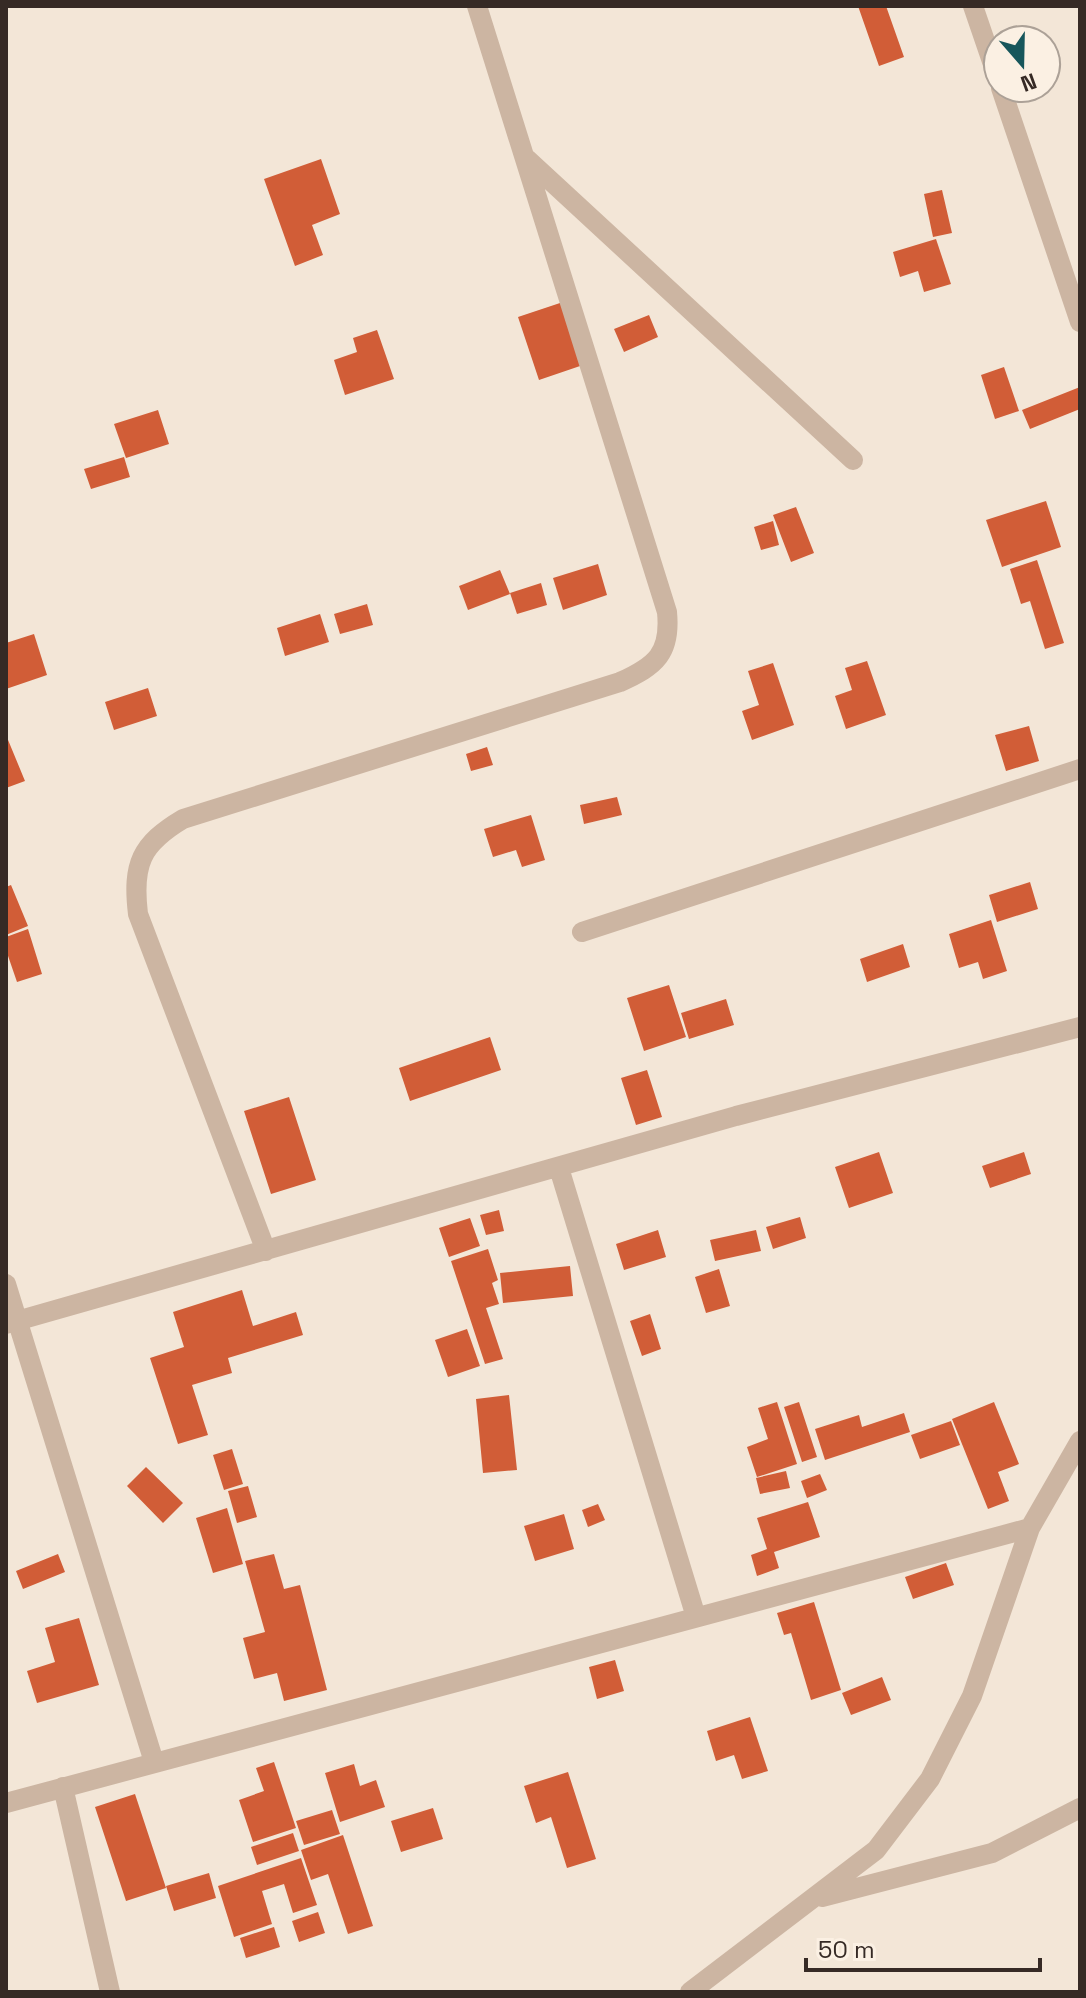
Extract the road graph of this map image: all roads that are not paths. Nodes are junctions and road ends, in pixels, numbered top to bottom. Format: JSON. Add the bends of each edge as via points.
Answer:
{"nodes":[{"id":1,"x":477,"y":6,"type":"edge"},
{"id":2,"x":973,"y":6,"type":"edge"},
{"id":3,"x":982,"y":32,"type":"edge"},
{"id":4,"x":1006,"y":104,"type":"edge"},
{"id":5,"x":524,"y":156,"type":"junction"},
{"id":6,"x":1080,"y":322,"type":"edge"},
{"id":7,"x":853,"y":460,"type":"dead end"},
{"id":8,"x":1080,"y":769,"type":"edge"},
{"id":9,"x":582,"y":932,"type":"dead end"},
{"id":10,"x":1080,"y":1027,"type":"edge"},
{"id":11,"x":559,"y":1168,"type":"junction"},
{"id":12,"x":266,"y":1251,"type":"junction"},
{"id":13,"x":6,"y":1284,"type":"edge"},
{"id":14,"x":12,"y":1322,"type":"edge"},
{"id":15,"x":1080,"y":1441,"type":"edge"},
{"id":16,"x":1030,"y":1528,"type":"junction"},
{"id":17,"x":696,"y":1617,"type":"junction"},
{"id":18,"x":154,"y":1762,"type":"junction"},
{"id":19,"x":63,"y":1787,"type":"junction"},
{"id":20,"x":6,"y":1803,"type":"edge"},
{"id":21,"x":1080,"y":1808,"type":"edge"},
{"id":22,"x":814,"y":1899,"type":"junction"},
{"id":23,"x":110,"y":1992,"type":"edge"},
{"id":24,"x":690,"y":1992,"type":"edge"}],
"edges":[{"from":1,"to":5,"type":"street"},
{"from":2,"to":3,"type":"street"},
{"from":4,"to":6,"type":"street"},
{"from":5,"to":7,"type":"street"},
{"from":5,"to":12,"type":"street","via":[[667,612],[669,635],[648,670],[620,682],[183,819],[157,835],[140,858],[138,914]]},
{"from":8,"to":9,"type":"street"},
{"from":10,"to":11,"type":"street"},
{"from":11,"to":12,"type":"street"},
{"from":11,"to":17,"type":"street"},
{"from":12,"to":14,"type":"street"},
{"from":13,"to":14,"type":"street"},
{"from":14,"to":18,"type":"street"},
{"from":15,"to":16,"type":"street"},
{"from":16,"to":17,"type":"street"},
{"from":16,"to":22,"type":"street","via":[[972,1696],[930,1779],[876,1850]]},
{"from":17,"to":18,"type":"street"},
{"from":18,"to":19,"type":"street"},
{"from":19,"to":20,"type":"street"},
{"from":19,"to":23,"type":"street"},
{"from":21,"to":22,"type":"street","via":[[992,1853]]},
{"from":22,"to":24,"type":"street"}]}
